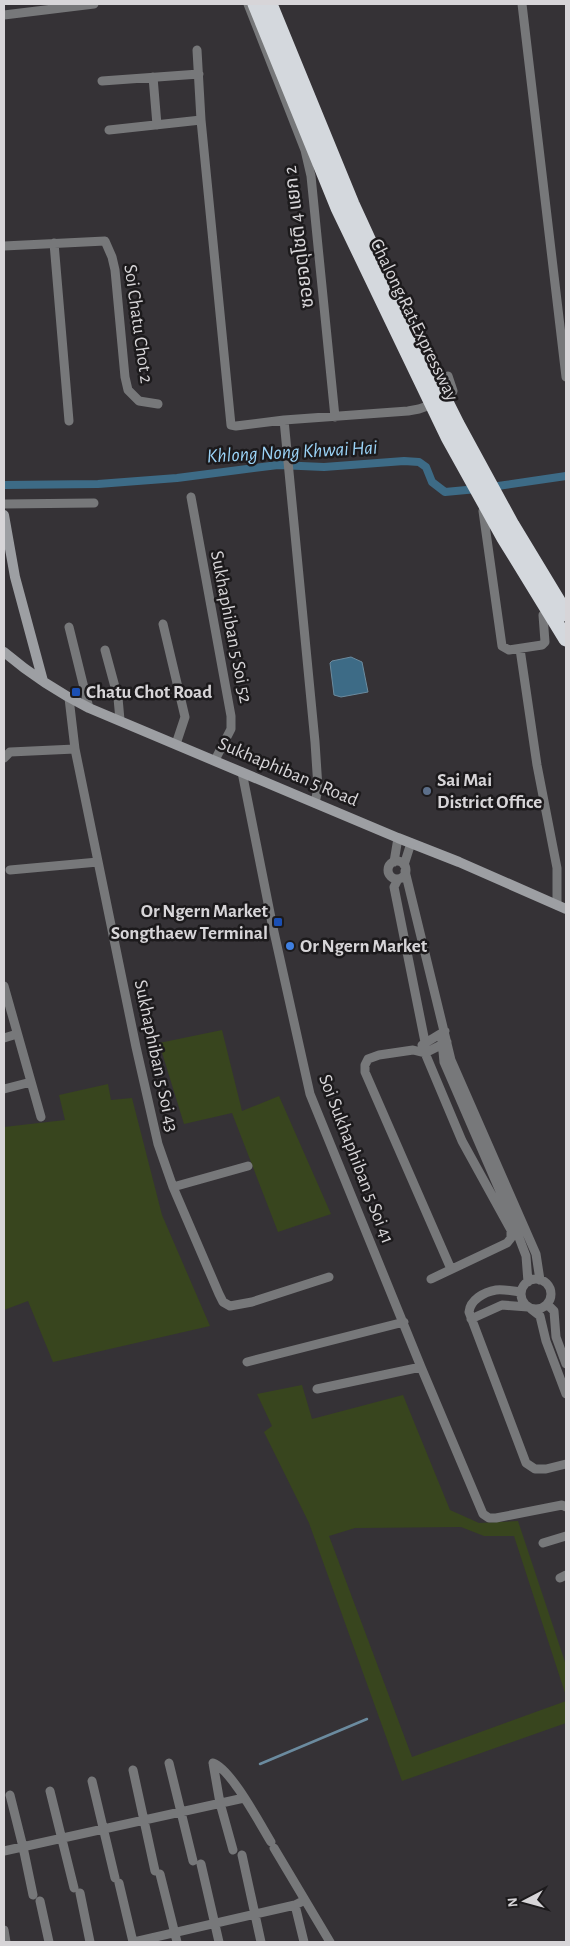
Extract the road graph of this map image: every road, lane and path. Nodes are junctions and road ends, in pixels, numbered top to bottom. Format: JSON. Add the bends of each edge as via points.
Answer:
{"nodes":[{"id":1,"x":94,"y":4,"type":"edge"},
{"id":2,"x":248,"y":4,"type":"edge"},
{"id":3,"x":255,"y":4,"type":"edge"},
{"id":4,"x":270,"y":4,"type":"edge"},
{"id":5,"x":522,"y":4,"type":"edge"},
{"id":6,"x":4,"y":15,"type":"edge"},
{"id":7,"x":197,"y":50,"type":"dead end"},
{"id":8,"x":199,"y":74,"type":"junction"},
{"id":9,"x":153,"y":77,"type":"junction"},
{"id":10,"x":102,"y":81,"type":"dead end"},
{"id":11,"x":201,"y":120,"type":"junction"},
{"id":12,"x":157,"y":125,"type":"junction"},
{"id":13,"x":109,"y":130,"type":"dead end"},
{"id":14,"x":54,"y":243,"type":"junction"},
{"id":15,"x":4,"y":246,"type":"edge"},
{"id":16,"x":562,"y":308,"type":"edge"},
{"id":17,"x":448,"y":376,"type":"dead end"},
{"id":18,"x":566,"y":377,"type":"edge"},
{"id":19,"x":158,"y":404,"type":"dead end"},
{"id":20,"x":335,"y":417,"type":"junction"},
{"id":21,"x":284,"y":420,"type":"junction"},
{"id":22,"x":69,"y":421,"type":"dead end"},
{"id":23,"x":191,"y":497,"type":"dead end"},
{"id":24,"x":94,"y":502,"type":"dead end"},
{"id":25,"x":4,"y":504,"type":"edge"},
{"id":26,"x":483,"y":510,"type":"dead end"},
{"id":27,"x":4,"y":515,"type":"edge"},
{"id":28,"x":566,"y":614,"type":"edge"},
{"id":29,"x":543,"y":615,"type":"dead end"},
{"id":30,"x":164,"y":624,"type":"dead end"},
{"id":31,"x":69,"y":627,"type":"dead end"},
{"id":32,"x":566,"y":640,"type":"edge"},
{"id":33,"x":520,"y":649,"type":"junction"},
{"id":34,"x":105,"y":650,"type":"dead end"},
{"id":35,"x":4,"y":652,"type":"edge"},
{"id":36,"x":43,"y":681,"type":"junction"},
{"id":37,"x":69,"y":698,"type":"junction"},
{"id":38,"x":89,"y":708,"type":"junction"},
{"id":39,"x":120,"y":720,"type":"junction"},
{"id":40,"x":176,"y":744,"type":"junction"},
{"id":41,"x":76,"y":749,"type":"junction"},
{"id":42,"x":4,"y":758,"type":"edge"},
{"id":43,"x":215,"y":760,"type":"junction"},
{"id":44,"x":242,"y":772,"type":"junction"},
{"id":45,"x":315,"y":803,"type":"junction"},
{"id":46,"x":398,"y":838,"type":"junction"},
{"id":47,"x":411,"y":843,"type":"junction"},
{"id":48,"x":98,"y":862,"type":"junction"},
{"id":49,"x":394,"y":862,"type":"junction"},
{"id":50,"x":405,"y":868,"type":"junction"},
{"id":51,"x":10,"y":870,"type":"dead end"},
{"id":52,"x":398,"y":879,"type":"junction"},
{"id":53,"x":562,"y":907,"type":"edge"},
{"id":54,"x":4,"y":986,"type":"edge"},
{"id":55,"x":443,"y":1032,"type":"junction"},
{"id":56,"x":18,"y":1034,"type":"junction"},
{"id":57,"x":4,"y":1038,"type":"edge"},
{"id":58,"x":425,"y":1042,"type":"junction"},
{"id":59,"x":445,"y":1043,"type":"junction"},
{"id":60,"x":413,"y":1050,"type":"junction"},
{"id":61,"x":425,"y":1053,"type":"junction"},
{"id":62,"x":31,"y":1082,"type":"junction"},
{"id":63,"x":4,"y":1089,"type":"edge"},
{"id":64,"x":40,"y":1117,"type":"dead end"},
{"id":65,"x":248,"y":1166,"type":"dead end"},
{"id":66,"x":173,"y":1187,"type":"junction"},
{"id":67,"x":451,"y":1269,"type":"junction"},
{"id":68,"x":329,"y":1277,"type":"dead end"},
{"id":69,"x":431,"y":1279,"type":"dead end"},
{"id":70,"x":540,"y":1280,"type":"junction"},
{"id":71,"x":528,"y":1282,"type":"junction"},
{"id":72,"x":521,"y":1292,"type":"junction"},
{"id":73,"x":547,"y":1304,"type":"junction"},
{"id":74,"x":529,"y":1308,"type":"junction"},
{"id":75,"x":471,"y":1319,"type":"junction"},
{"id":76,"x":404,"y":1322,"type":"junction"},
{"id":77,"x":556,"y":1337,"type":"junction"},
{"id":78,"x":546,"y":1340,"type":"junction"},
{"id":79,"x":247,"y":1362,"type":"dead end"},
{"id":80,"x":566,"y":1364,"type":"edge"},
{"id":81,"x":421,"y":1367,"type":"junction"},
{"id":82,"x":562,"y":1374,"type":"edge"},
{"id":83,"x":317,"y":1389,"type":"dead end"},
{"id":84,"x":566,"y":1394,"type":"edge"},
{"id":85,"x":566,"y":1464,"type":"edge"},
{"id":86,"x":566,"y":1507,"type":"edge"},
{"id":87,"x":566,"y":1536,"type":"edge"},
{"id":88,"x":543,"y":1543,"type":"dead end"},
{"id":89,"x":169,"y":1763,"type":"dead end"},
{"id":90,"x":133,"y":1770,"type":"dead end"},
{"id":91,"x":92,"y":1781,"type":"dead end"},
{"id":92,"x":50,"y":1791,"type":"dead end"},
{"id":93,"x":10,"y":1795,"type":"dead end"},
{"id":94,"x":244,"y":1798,"type":"junction"},
{"id":95,"x":220,"y":1803,"type":"junction"},
{"id":96,"x":181,"y":1812,"type":"junction"},
{"id":97,"x":144,"y":1820,"type":"junction"},
{"id":98,"x":103,"y":1828,"type":"junction"},
{"id":99,"x":62,"y":1838,"type":"junction"},
{"id":100,"x":23,"y":1847,"type":"junction"},
{"id":101,"x":233,"y":1850,"type":"dead end"},
{"id":102,"x":4,"y":1851,"type":"edge"},
{"id":103,"x":242,"y":1855,"type":"dead end"},
{"id":104,"x":305,"y":1900,"type":"junction"},
{"id":105,"x":295,"y":1905,"type":"junction"},
{"id":106,"x":255,"y":1914,"type":"junction"},
{"id":107,"x":214,"y":1923,"type":"junction"},
{"id":108,"x":4,"y":1930,"type":"edge"},
{"id":109,"x":175,"y":1932,"type":"junction"},
{"id":110,"x":6,"y":1942,"type":"edge"},
{"id":111,"x":49,"y":1942,"type":"edge"},
{"id":112,"x":90,"y":1942,"type":"edge"},
{"id":113,"x":134,"y":1942,"type":"edge"},
{"id":114,"x":177,"y":1942,"type":"edge"},
{"id":115,"x":219,"y":1942,"type":"edge"},
{"id":116,"x":261,"y":1942,"type":"edge"},
{"id":117,"x":304,"y":1942,"type":"edge"},
{"id":118,"x":330,"y":1942,"type":"edge"}],
"edges":[{"from":1,"to":6,"type":"street"},
{"from":2,"to":20,"type":"street","name":"ซอยจตุโชติ 4 แยก 2","via":[[305,150],[311,176]]},
{"from":3,"to":32,"type":"highway","name":"Chalong Rat Expressway","bridge":true,"via":[[338,208],[448,437]]},
{"from":4,"to":28,"type":"highway","name":"Chalong Rat Expressway","bridge":true,"via":[[352,204],[407,324],[512,525]]},
{"from":5,"to":16,"type":"street"},
{"from":7,"to":8,"type":"street"},
{"from":8,"to":9,"type":"street"},
{"from":8,"to":11,"type":"street"},
{"from":9,"to":10,"type":"street"},
{"from":9,"to":12,"type":"street"},
{"from":11,"to":12,"type":"street"},
{"from":11,"to":21,"type":"street","via":[[229,419],[231,425],[236,426]]},
{"from":12,"to":13,"type":"street"},
{"from":14,"to":15,"type":"street","name":"Soi Chatu Chot 2"},
{"from":14,"to":19,"type":"street","name":"Soi Chatu Chot 2","via":[[105,241],[115,270],[128,390],[139,402]]},
{"from":14,"to":22,"type":"street"},
{"from":16,"to":18,"type":"street"},
{"from":17,"to":20,"type":"street","via":[[453,391],[450,398],[420,409]]},
{"from":20,"to":21,"type":"street"},
{"from":21,"to":45,"type":"street","via":[[316,760],[318,788]]},
{"from":23,"to":43,"type":"street","name":"Sukhaphiban 5 Soi 52","via":[[232,716],[231,729]]},
{"from":24,"to":25,"type":"street"},
{"from":26,"to":33,"type":"street","via":[[502,646],[508,650]]},
{"from":27,"to":36,"type":"main road","via":[[15,577]]},
{"from":29,"to":33,"type":"street","via":[[545,642]]},
{"from":30,"to":40,"type":"street","via":[[185,717]]},
{"from":31,"to":38,"type":"street"},
{"from":33,"to":53,"type":"street"},
{"from":34,"to":39,"type":"street","via":[[118,698]]},
{"from":35,"to":36,"type":"main road","name":"Sukhaphiban 5 Road"},
{"from":36,"to":37,"type":"main road","name":"Sukhaphiban 5 Road"},
{"from":37,"to":38,"type":"main road","name":"Sukhaphiban 5 Road"},
{"from":37,"to":41,"type":"street","name":"Sukhaphiban 5 Soi 43"},
{"from":38,"to":39,"type":"main road","name":"Sukhaphiban 5 Road"},
{"from":39,"to":40,"type":"main road","name":"Sukhaphiban 5 Road"},
{"from":40,"to":43,"type":"main road","name":"Sukhaphiban 5 Road"},
{"from":41,"to":42,"type":"street","via":[[10,752]]},
{"from":41,"to":48,"type":"street","name":"Sukhaphiban 5 Soi 43"},
{"from":43,"to":44,"type":"main road","name":"Sukhaphiban 5 Road"},
{"from":44,"to":45,"type":"main road","name":"Sukhaphiban 5 Road"},
{"from":44,"to":76,"type":"street","name":"Soi Sukhaphiban 5 Soi 41","via":[[310,1094]]},
{"from":45,"to":46,"type":"main road","name":"Sukhaphiban 5 Road"},
{"from":46,"to":47,"type":"main road","name":"Sukhaphiban 5 Road"},
{"from":46,"to":49,"type":"street"},
{"from":47,"to":50,"type":"street"},
{"from":47,"to":53,"type":"main road","name":"Sukhaphiban 5 Road"},
{"from":48,"to":51,"type":"street"},
{"from":48,"to":66,"type":"street","name":"Sukhaphiban 5 Soi 43","via":[[156,1134]]},
{"from":49,"to":50,"type":"street"},
{"from":49,"to":52,"type":"street","via":[[388,868],[388,874]]},
{"from":50,"to":52,"type":"street","via":[[403,876]]},
{"from":50,"to":55,"type":"street"},
{"from":52,"to":58,"type":"street","via":[[394,888]]},
{"from":54,"to":56,"type":"street"},
{"from":55,"to":58,"type":"street"},
{"from":55,"to":59,"type":"street"},
{"from":56,"to":57,"type":"street"},
{"from":56,"to":62,"type":"street"},
{"from":58,"to":60,"type":"street"},
{"from":58,"to":61,"type":"street"},
{"from":59,"to":61,"type":"street"},
{"from":59,"to":70,"type":"street","via":[[536,1254]]},
{"from":59,"to":71,"type":"street","via":[[444,1062],[512,1219],[526,1256]]},
{"from":60,"to":61,"type":"street"},
{"from":60,"to":67,"type":"street","via":[[368,1060],[366,1072]]},
{"from":61,"to":67,"type":"street","via":[[462,1141],[511,1230],[511,1238],[506,1243]]},
{"from":62,"to":63,"type":"street"},
{"from":62,"to":64,"type":"street"},
{"from":65,"to":66,"type":"street"},
{"from":66,"to":68,"type":"street","name":"Sukhaphiban 5 Soi 43","via":[[223,1302],[230,1306],[252,1302]]},
{"from":67,"to":69,"type":"street"},
{"from":70,"to":71,"type":"street"},
{"from":70,"to":73,"type":"street","via":[[549,1288]]},
{"from":71,"to":72,"type":"street"},
{"from":72,"to":74,"type":"street","via":[[522,1300]]},
{"from":72,"to":75,"type":"street","via":[[496,1290],[474,1300],[469,1305]]},
{"from":73,"to":74,"type":"street","via":[[540,1309]]},
{"from":73,"to":77,"type":"street","via":[[554,1311]]},
{"from":74,"to":75,"type":"street","via":[[502,1305]]},
{"from":74,"to":78,"type":"street","via":[[540,1316]]},
{"from":75,"to":85,"type":"street","via":[[526,1462],[535,1469]]},
{"from":76,"to":79,"type":"street"},
{"from":76,"to":81,"type":"street","name":"Soi Sukhaphiban 5 Soi 41"},
{"from":77,"to":78,"type":"street"},
{"from":77,"to":80,"type":"street"},
{"from":78,"to":82,"type":"street"},
{"from":81,"to":83,"type":"street"},
{"from":81,"to":86,"type":"street","name":"Soi Sukhaphiban 5 Soi 41","via":[[483,1514],[496,1518],[562,1505]]},
{"from":82,"to":84,"type":"street"},
{"from":87,"to":88,"type":"street"},
{"from":89,"to":96,"type":"street"},
{"from":90,"to":97,"type":"street"},
{"from":91,"to":98,"type":"street"},
{"from":92,"to":99,"type":"street"},
{"from":93,"to":100,"type":"street"},
{"from":94,"to":95,"type":"street"},
{"from":94,"to":95,"type":"street","via":[[220,1765],[213,1763]]},
{"from":94,"to":104,"type":"street"},
{"from":95,"to":96,"type":"street"},
{"from":95,"to":101,"type":"street"},
{"from":96,"to":97,"type":"street"},
{"from":96,"to":107,"type":"street"},
{"from":97,"to":98,"type":"street"},
{"from":97,"to":109,"type":"street"},
{"from":98,"to":99,"type":"street"},
{"from":98,"to":113,"type":"street"},
{"from":99,"to":100,"type":"street"},
{"from":99,"to":112,"type":"street"},
{"from":100,"to":102,"type":"street"},
{"from":100,"to":111,"type":"street"},
{"from":103,"to":106,"type":"street"},
{"from":104,"to":105,"type":"street"},
{"from":104,"to":118,"type":"street"},
{"from":105,"to":106,"type":"street"},
{"from":105,"to":117,"type":"street"},
{"from":106,"to":107,"type":"street"},
{"from":106,"to":116,"type":"street"},
{"from":107,"to":109,"type":"street"},
{"from":107,"to":115,"type":"street"},
{"from":108,"to":110,"type":"street"},
{"from":109,"to":113,"type":"street"},
{"from":109,"to":114,"type":"street"}]}
